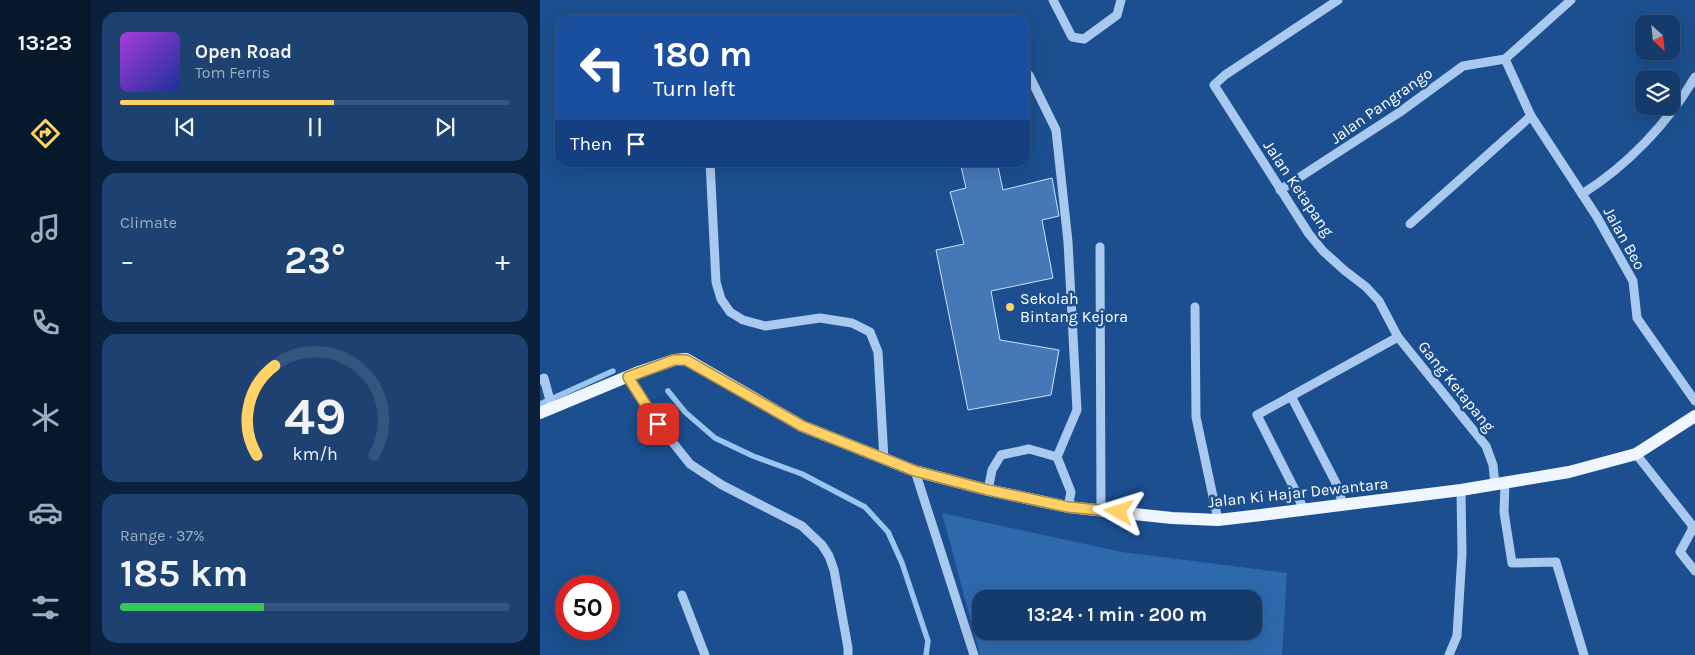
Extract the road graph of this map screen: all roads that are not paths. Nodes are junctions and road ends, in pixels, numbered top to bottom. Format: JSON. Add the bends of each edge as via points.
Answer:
{"nodes":[{"id":1,"x":1053,"y":0,"type":"edge"},
{"id":2,"x":1121,"y":0,"type":"edge"},
{"id":3,"x":1337,"y":0,"type":"edge"},
{"id":4,"x":1571,"y":0,"type":"edge"},
{"id":5,"x":1505,"y":59,"type":"junction"},
{"id":6,"x":1030,"y":77,"type":"edge"},
{"id":7,"x":1695,"y":77,"type":"edge"},
{"id":8,"x":1531,"y":116,"type":"junction"},
{"id":9,"x":710,"y":167,"type":"edge"},
{"id":10,"x":1280,"y":190,"type":"junction"},
{"id":11,"x":1582,"y":194,"type":"junction"},
{"id":12,"x":1410,"y":224,"type":"dead end"},
{"id":13,"x":1100,"y":247,"type":"dead end"},
{"id":14,"x":1195,"y":307,"type":"dead end"},
{"id":15,"x":1398,"y":337,"type":"junction"},
{"id":16,"x":632,"y":375,"type":"junction"},
{"id":17,"x":540,"y":380,"type":"edge"},
{"id":18,"x":1291,"y":396,"type":"junction"},
{"id":19,"x":1695,"y":401,"type":"edge"},
{"id":20,"x":548,"y":408,"type":"edge"},
{"id":21,"x":1695,"y":416,"type":"edge"},
{"id":22,"x":1636,"y":454,"type":"junction"},
{"id":23,"x":1057,"y":458,"type":"junction"},
{"id":24,"x":884,"y":460,"type":"junction"},
{"id":25,"x":915,"y":471,"type":"junction"},
{"id":26,"x":1500,"y":484,"type":"junction"},
{"id":27,"x":988,"y":490,"type":"junction"},
{"id":28,"x":1461,"y":490,"type":"junction"},
{"id":29,"x":1343,"y":505,"type":"junction"},
{"id":30,"x":1068,"y":507,"type":"junction"},
{"id":31,"x":1101,"y":510,"type":"junction"},
{"id":32,"x":1304,"y":510,"type":"junction"},
{"id":33,"x":1218,"y":520,"type":"junction"},
{"id":34,"x":1695,"y":571,"type":"edge"},
{"id":35,"x":682,"y":594,"type":"dead end"},
{"id":36,"x":704,"y":655,"type":"edge"},
{"id":37,"x":848,"y":655,"type":"edge"},
{"id":38,"x":974,"y":655,"type":"edge"},
{"id":39,"x":1450,"y":655,"type":"edge"},
{"id":40,"x":1584,"y":655,"type":"edge"}],
"edges":[{"from":1,"to":2,"type":"street","via":[[1072,37],[1084,39],[1117,15]]},
{"from":3,"to":10,"type":"street","name":"Jalan Ketapang","via":[[1214,85]]},
{"from":4,"to":5,"type":"street"},
{"from":5,"to":8,"type":"street"},
{"from":5,"to":10,"type":"street","name":"Jalan Pangrango","via":[[1463,66],[1400,112]]},
{"from":6,"to":23,"type":"street","via":[[1056,130],[1068,242],[1077,410]]},
{"from":7,"to":11,"type":"street","via":[[1660,126],[1626,161]]},
{"from":8,"to":11,"type":"street"},
{"from":8,"to":12,"type":"street"},
{"from":9,"to":24,"type":"street","via":[[716,282],[721,299],[730,312],[743,320],[765,326],[820,318],[852,323],[870,332],[878,352]]},
{"from":10,"to":15,"type":"street","name":"Jalan Ketapang","via":[[1323,251],[1379,301]]},
{"from":11,"to":19,"type":"street","name":"Jalan Beo","via":[[1633,281],[1637,318]]},
{"from":13,"to":31,"type":"street"},
{"from":14,"to":33,"type":"street","via":[[1196,417]]},
{"from":15,"to":18,"type":"street"},
{"from":15,"to":26,"type":"street","name":"Gang Ketapang","via":[[1486,446]]},
{"from":16,"to":20,"type":"main road","name":"Jalan Ki Hajar Dewantara"},
{"from":16,"to":24,"type":"main road","name":"Jalan Ki Hajar Dewantara","via":[[674,360],[686,360],[802,426]]},
{"from":16,"to":37,"type":"street","via":[[658,424],[690,464],[722,485],[802,526],[822,545],[834,570]]},
{"from":17,"to":20,"type":"street","via":[[544,378]]},
{"from":18,"to":29,"type":"street","via":[[1338,485]]},
{"from":18,"to":32,"type":"street","via":[[1257,415]]},
{"from":21,"to":22,"type":"main road","name":"Jalan Ki Hajar Dewantara"},
{"from":22,"to":26,"type":"main road","name":"Jalan Ki Hajar Dewantara","via":[[1569,472]]},
{"from":22,"to":34,"type":"street","via":[[1692,525],[1680,552]]},
{"from":23,"to":27,"type":"street","via":[[1029,449],[1001,455],[992,470]]},
{"from":23,"to":30,"type":"street","via":[[1071,492]]},
{"from":24,"to":25,"type":"main road","name":"Jalan Ki Hajar Dewantara"},
{"from":25,"to":27,"type":"main road","name":"Jalan Ki Hajar Dewantara"},
{"from":25,"to":38,"type":"street"},
{"from":26,"to":28,"type":"main road","name":"Jalan Ki Hajar Dewantara"},
{"from":26,"to":40,"type":"street","name":"Gang Ketapang","via":[[1512,563],[1556,562]]},
{"from":27,"to":30,"type":"main road","name":"Jalan Ki Hajar Dewantara"},
{"from":28,"to":29,"type":"main road","name":"Jalan Ki Hajar Dewantara"},
{"from":28,"to":39,"type":"street","via":[[1462,554],[1457,636]]},
{"from":29,"to":32,"type":"main road","name":"Jalan Ki Hajar Dewantara"},
{"from":30,"to":31,"type":"main road","name":"Jalan Ki Hajar Dewantara"},
{"from":31,"to":33,"type":"main road","name":"Jalan Ki Hajar Dewantara"},
{"from":32,"to":33,"type":"main road","name":"Jalan Ki Hajar Dewantara"},
{"from":35,"to":36,"type":"street"}]}
